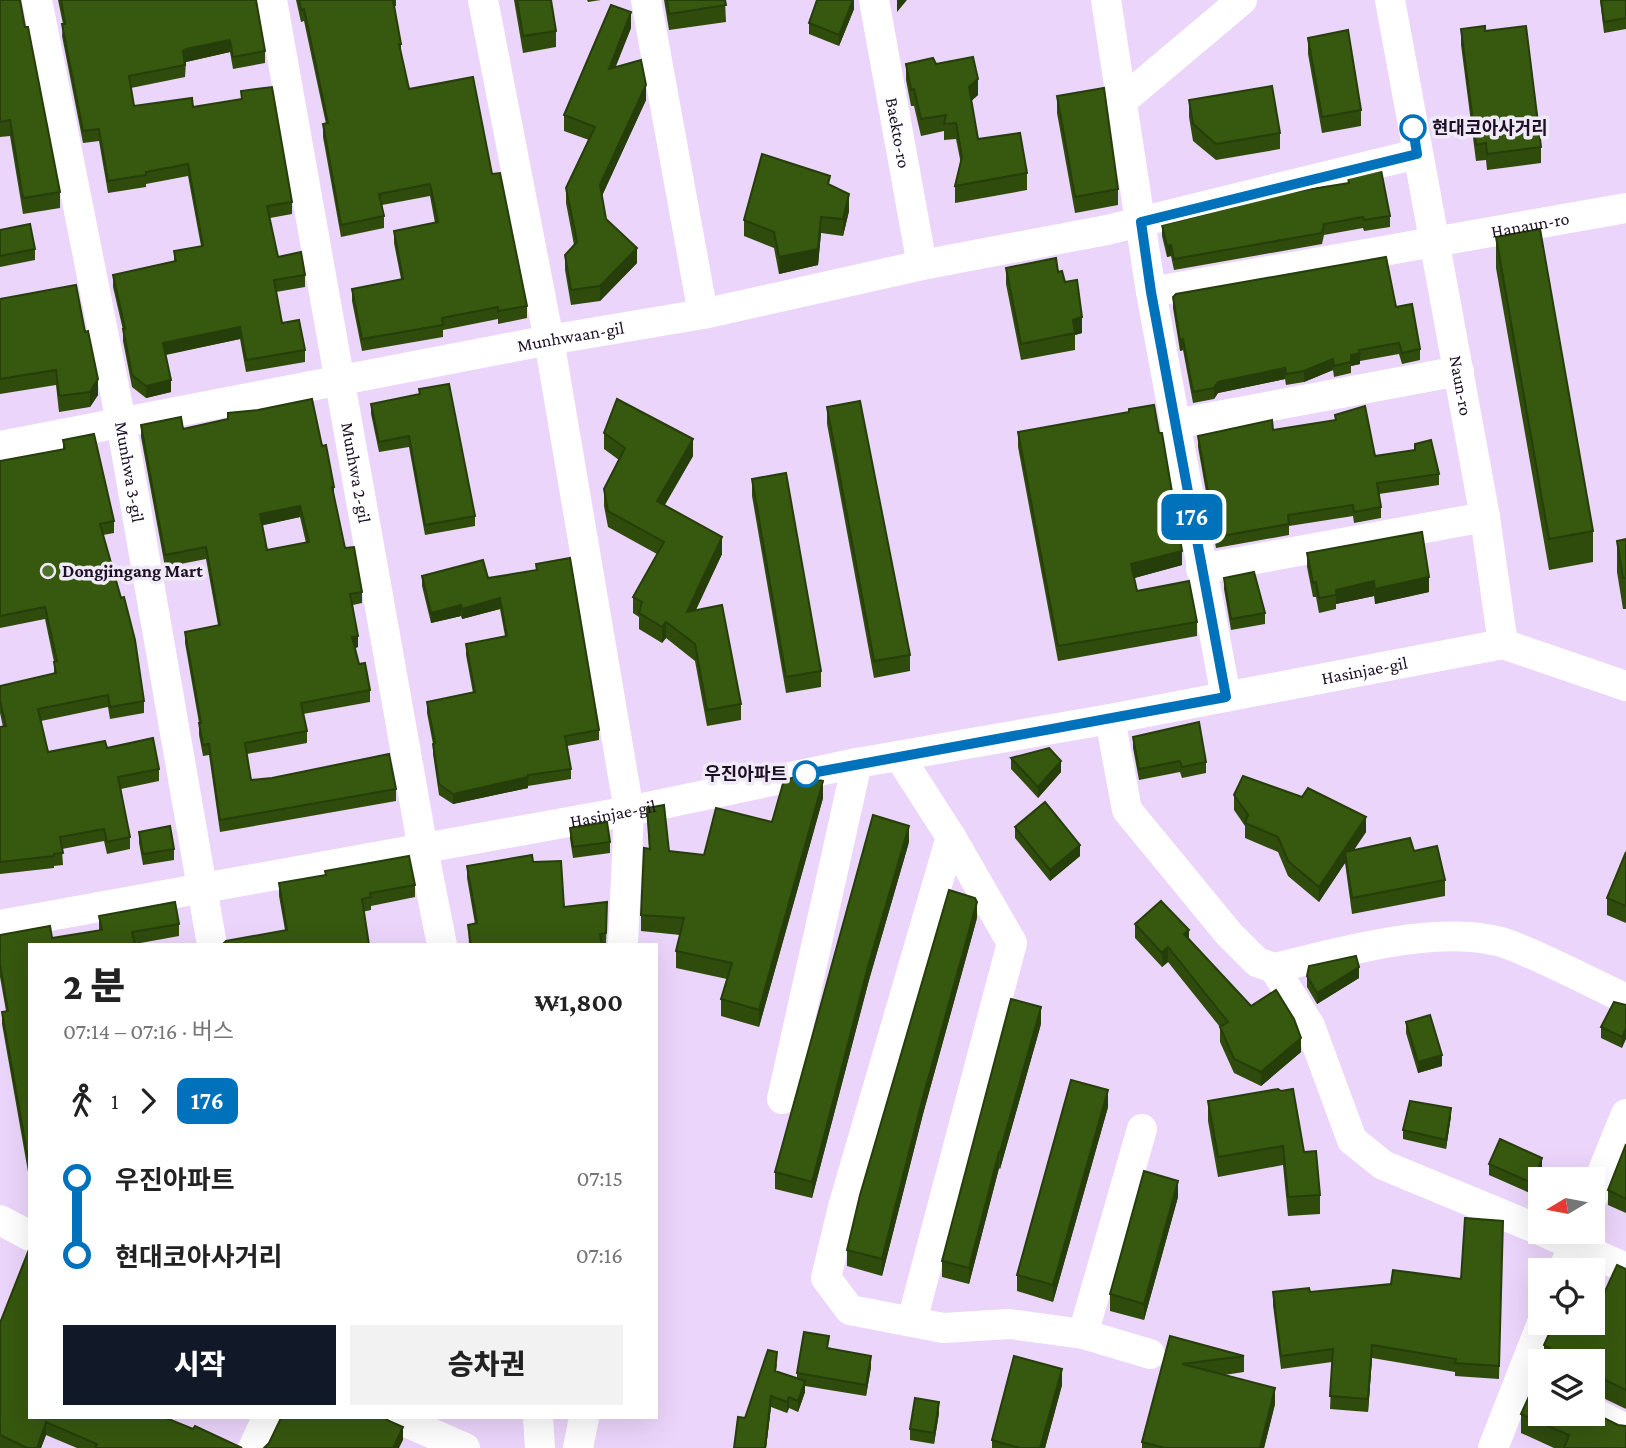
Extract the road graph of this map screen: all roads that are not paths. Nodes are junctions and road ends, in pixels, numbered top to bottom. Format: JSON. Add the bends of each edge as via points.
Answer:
{"nodes":[{"id":1,"x":37,"y":0,"type":"edge"},
{"id":2,"x":272,"y":0,"type":"edge"},
{"id":3,"x":482,"y":0,"type":"edge"},
{"id":4,"x":646,"y":0,"type":"edge"},
{"id":5,"x":874,"y":0,"type":"edge"},
{"id":6,"x":1106,"y":0,"type":"edge"},
{"id":7,"x":1242,"y":0,"type":"edge"},
{"id":8,"x":1390,"y":0,"type":"edge"},
{"id":9,"x":1122,"y":102,"type":"junction"},
{"id":10,"x":1417,"y":154,"type":"junction"},
{"id":11,"x":1626,"y":208,"type":"edge"},
{"id":12,"x":1141,"y":222,"type":"junction"},
{"id":13,"x":1434,"y":242,"type":"junction"},
{"id":14,"x":922,"y":265,"type":"junction"},
{"id":15,"x":1151,"y":292,"type":"junction"},
{"id":16,"x":703,"y":314,"type":"junction"},
{"id":17,"x":549,"y":340,"type":"junction"},
{"id":18,"x":1459,"y":371,"type":"junction"},
{"id":19,"x":340,"y":380,"type":"junction"},
{"id":20,"x":121,"y":422,"type":"junction"},
{"id":21,"x":1175,"y":424,"type":"junction"},
{"id":22,"x":0,"y":446,"type":"edge"},
{"id":23,"x":1485,"y":517,"type":"junction"},
{"id":24,"x":1201,"y":569,"type":"junction"},
{"id":25,"x":1503,"y":644,"type":"junction"},
{"id":26,"x":1626,"y":686,"type":"edge"},
{"id":27,"x":1226,"y":697,"type":"junction"},
{"id":28,"x":1110,"y":719,"type":"junction"},
{"id":29,"x":899,"y":756,"type":"junction"},
{"id":30,"x":857,"y":763,"type":"junction"},
{"id":31,"x":629,"y":811,"type":"junction"},
{"id":32,"x":951,"y":837,"type":"junction"},
{"id":33,"x":423,"y":849,"type":"junction"},
{"id":34,"x":201,"y":888,"type":"junction"},
{"id":35,"x":0,"y":925,"type":"edge"},
{"id":36,"x":212,"y":943,"type":"edge"},
{"id":37,"x":442,"y":943,"type":"edge"},
{"id":38,"x":623,"y":943,"type":"edge"},
{"id":39,"x":1274,"y":968,"type":"junction"},
{"id":40,"x":1626,"y":999,"type":"edge"},
{"id":41,"x":782,"y":1099,"type":"dead end"},
{"id":42,"x":1626,"y":1114,"type":"edge"},
{"id":43,"x":1142,"y":1129,"type":"dead end"},
{"id":44,"x":1605,"y":1167,"type":"edge"},
{"id":45,"x":0,"y":1220,"type":"edge"},
{"id":46,"x":1528,"y":1225,"type":"edge"},
{"id":47,"x":28,"y":1235,"type":"edge"},
{"id":48,"x":1572,"y":1249,"type":"edge"},
{"id":49,"x":1626,"y":1268,"type":"edge"},
{"id":50,"x":912,"y":1321,"type":"junction"},
{"id":51,"x":1083,"y":1334,"type":"junction"},
{"id":52,"x":1150,"y":1354,"type":"dead end"},
{"id":53,"x":1528,"y":1385,"type":"edge"},
{"id":54,"x":1605,"y":1418,"type":"edge"},
{"id":55,"x":267,"y":1419,"type":"edge"},
{"id":56,"x":399,"y":1419,"type":"edge"},
{"id":57,"x":538,"y":1419,"type":"edge"},
{"id":58,"x":584,"y":1419,"type":"edge"},
{"id":59,"x":1626,"y":1429,"type":"edge"},
{"id":60,"x":253,"y":1448,"type":"edge"},
{"id":61,"x":465,"y":1448,"type":"edge"},
{"id":62,"x":540,"y":1448,"type":"edge"},
{"id":63,"x":578,"y":1448,"type":"edge"},
{"id":64,"x":1493,"y":1448,"type":"edge"}],
"edges":[{"from":1,"to":20,"type":"street","name":"Munhwa 3-gil"},
{"from":2,"to":19,"type":"street","name":"Munhwa 2-gil"},
{"from":3,"to":17,"type":"street"},
{"from":4,"to":16,"type":"street"},
{"from":5,"to":14,"type":"street","name":"Baekto-ro"},
{"from":6,"to":9,"type":"street"},
{"from":7,"to":9,"type":"street"},
{"from":8,"to":10,"type":"street","name":"Naun-ro"},
{"from":9,"to":12,"type":"street"},
{"from":10,"to":12,"type":"street","name":"Munhwaan-gil"},
{"from":10,"to":13,"type":"street","name":"Naun-ro"},
{"from":11,"to":13,"type":"street","name":"Hanaun-ro"},
{"from":12,"to":14,"type":"street","name":"Munhwaan-gil"},
{"from":12,"to":15,"type":"street"},
{"from":13,"to":15,"type":"street","name":"Hanaun-ro"},
{"from":13,"to":18,"type":"street","name":"Naun-ro"},
{"from":14,"to":16,"type":"street","name":"Munhwaan-gil"},
{"from":15,"to":21,"type":"street"},
{"from":16,"to":17,"type":"street","name":"Munhwaan-gil"},
{"from":17,"to":19,"type":"street","name":"Munhwaan-gil"},
{"from":17,"to":31,"type":"street"},
{"from":18,"to":21,"type":"street"},
{"from":18,"to":23,"type":"street","name":"Naun-ro"},
{"from":19,"to":20,"type":"street","name":"Munhwaan-gil"},
{"from":19,"to":33,"type":"street","name":"Munhwa 2-gil"},
{"from":20,"to":22,"type":"street","name":"Munhwaan-gil"},
{"from":20,"to":34,"type":"street","name":"Munhwa 3-gil"},
{"from":21,"to":24,"type":"street"},
{"from":23,"to":24,"type":"street"},
{"from":23,"to":25,"type":"street","name":"Naun-ro"},
{"from":24,"to":27,"type":"street"},
{"from":25,"to":26,"type":"street"},
{"from":25,"to":27,"type":"street","name":"Hasinjae-gil"},
{"from":27,"to":28,"type":"street","name":"Hasinjae-gil"},
{"from":28,"to":29,"type":"street","name":"Hasinjae-gil"},
{"from":28,"to":39,"type":"street","via":[[1127,810],[1229,934],[1258,962]]},
{"from":29,"to":30,"type":"street","name":"Hasinjae-gil"},
{"from":29,"to":32,"type":"street"},
{"from":30,"to":31,"type":"street","name":"Hasinjae-gil"},
{"from":30,"to":41,"type":"street"},
{"from":31,"to":33,"type":"street","name":"Hasinjae-gil"},
{"from":31,"to":38,"type":"street"},
{"from":32,"to":50,"type":"street","via":[[1013,943]]},
{"from":32,"to":50,"type":"street","via":[[825,1278],[850,1310]]},
{"from":33,"to":34,"type":"street","name":"Hasinjae-gil"},
{"from":33,"to":37,"type":"street","name":"Munhwa 2-gil"},
{"from":34,"to":35,"type":"street","name":"Hasinjae-gil"},
{"from":34,"to":36,"type":"street","name":"Munhwa 3-gil"},
{"from":39,"to":40,"type":"street","via":[[1378,944],[1457,936],[1508,944]]},
{"from":39,"to":46,"type":"street","via":[[1310,1026],[1352,1140],[1383,1165]]},
{"from":42,"to":44,"type":"street"},
{"from":43,"to":51,"type":"street"},
{"from":45,"to":47,"type":"street"},
{"from":48,"to":49,"type":"street"},
{"from":50,"to":51,"type":"street","via":[[943,1328],[1009,1324]]},
{"from":51,"to":52,"type":"street"},
{"from":53,"to":64,"type":"street"},
{"from":54,"to":59,"type":"street"},
{"from":55,"to":60,"type":"street"},
{"from":56,"to":61,"type":"street"},
{"from":57,"to":62,"type":"street"},
{"from":58,"to":63,"type":"street"}]}
